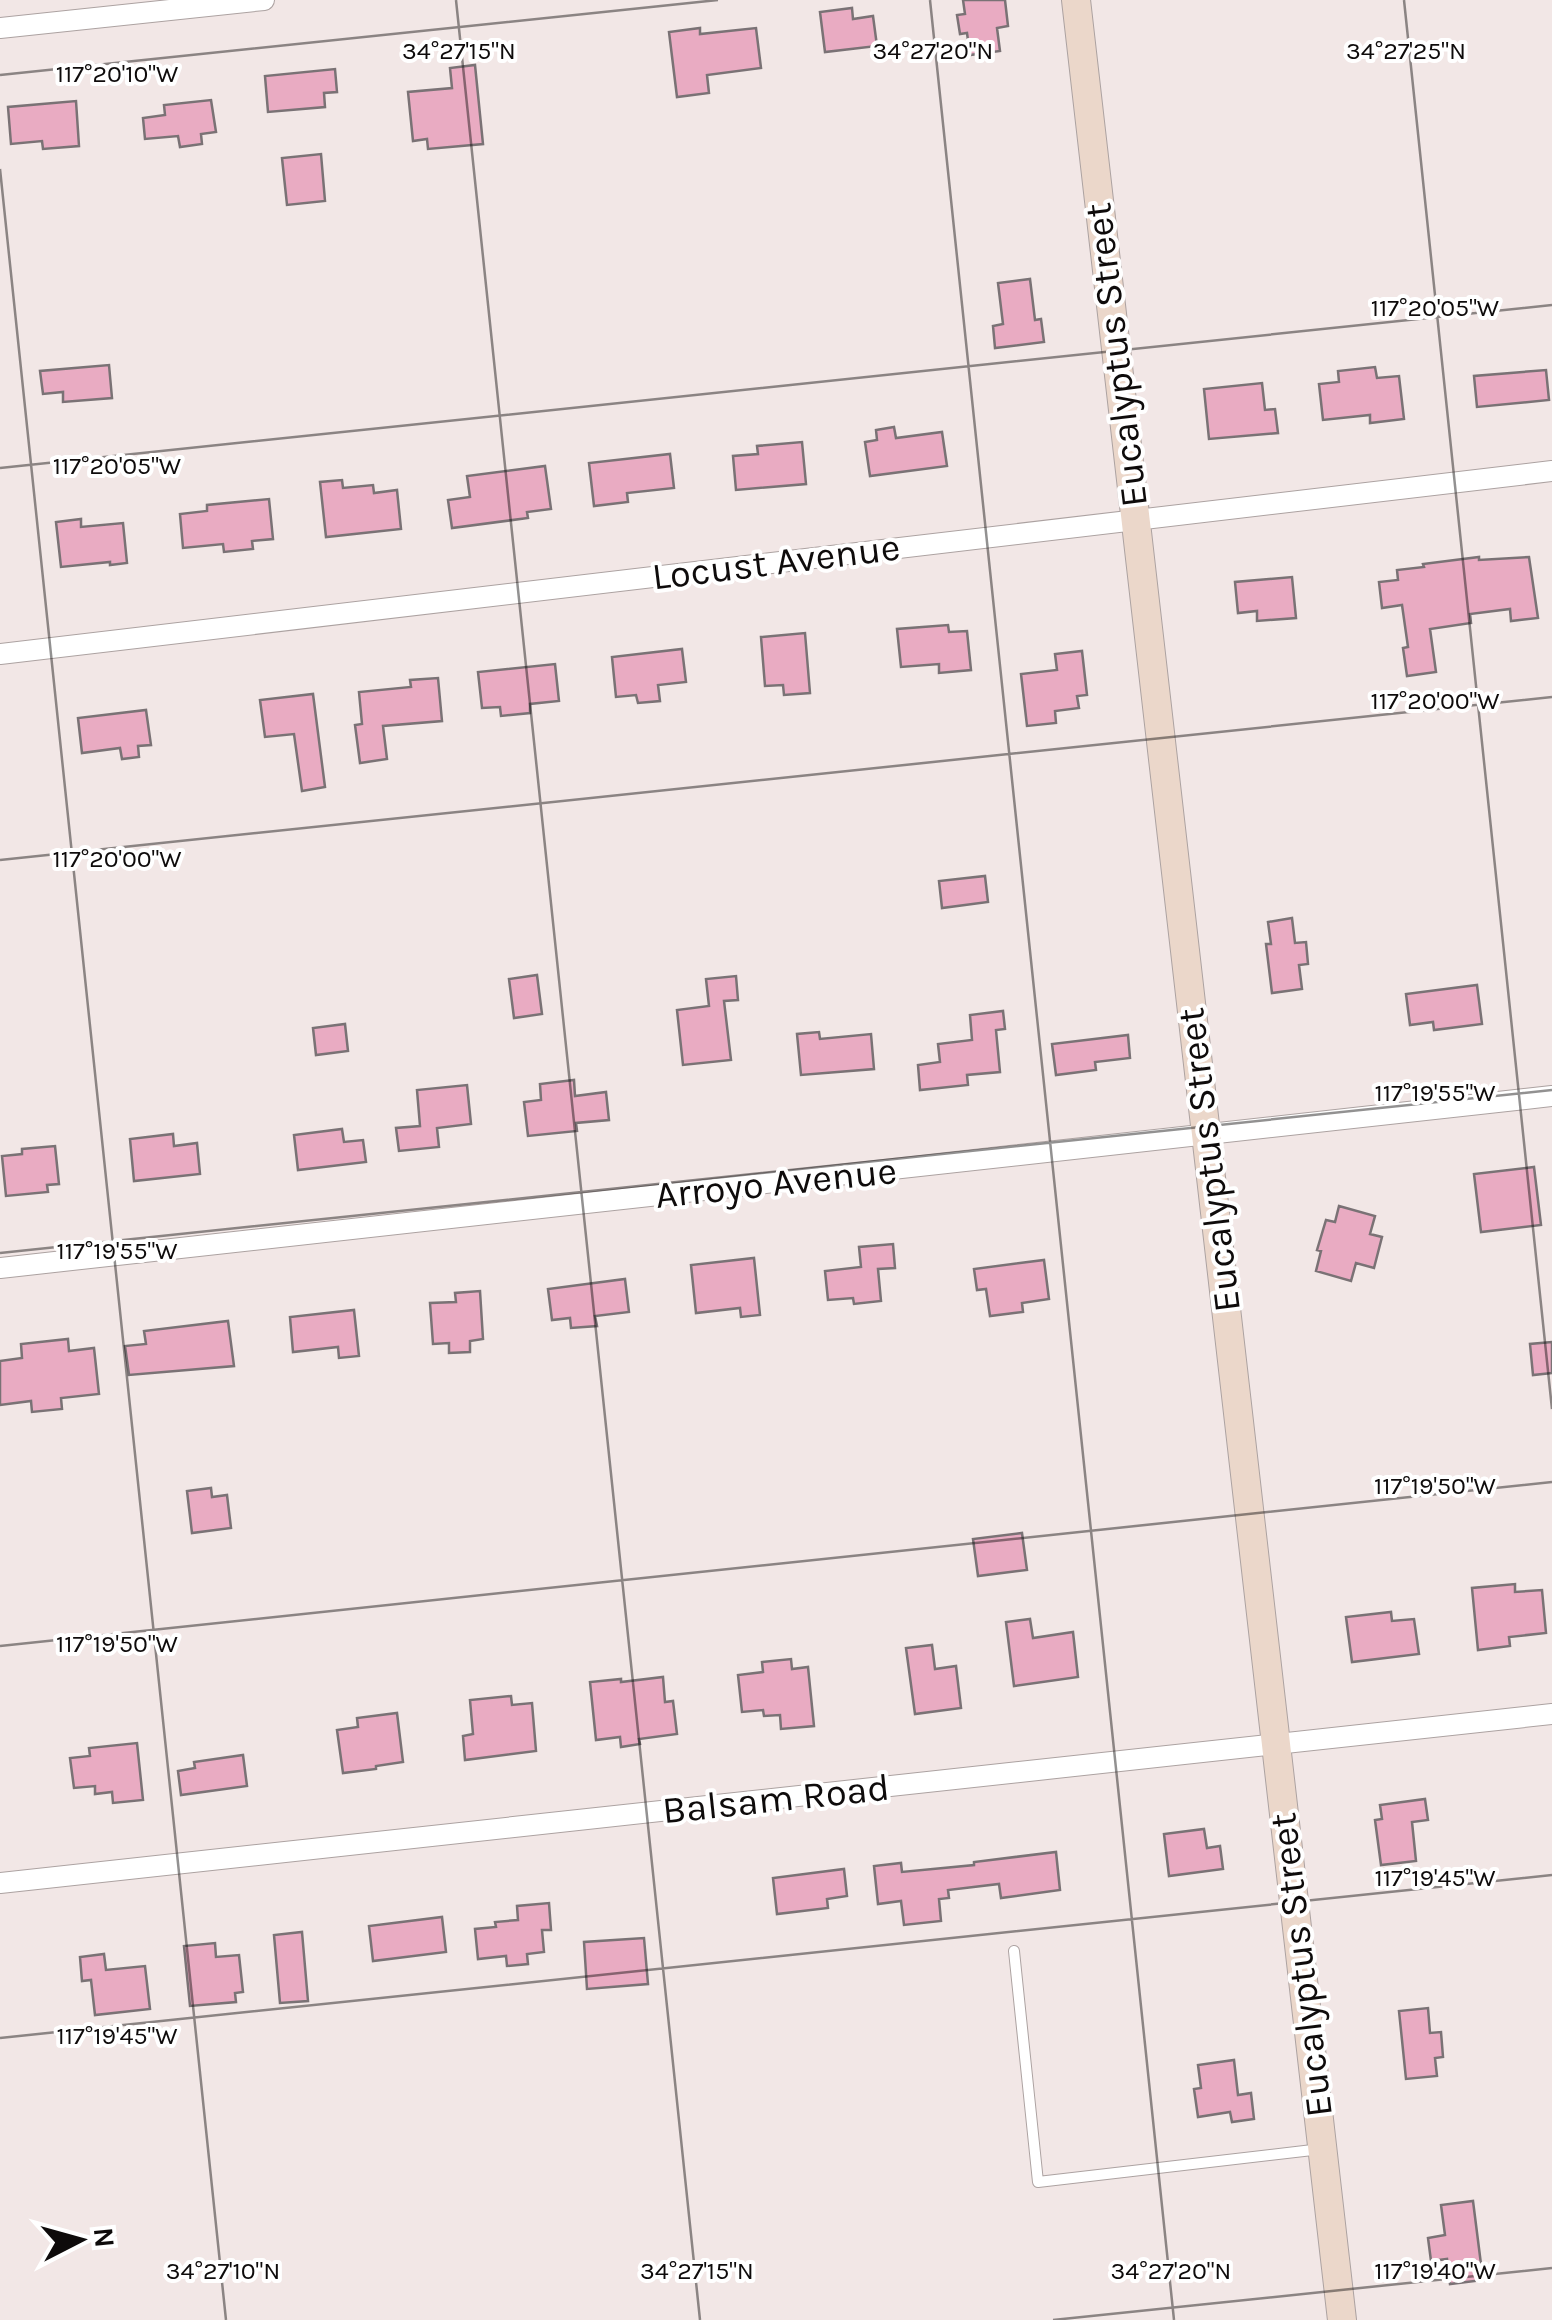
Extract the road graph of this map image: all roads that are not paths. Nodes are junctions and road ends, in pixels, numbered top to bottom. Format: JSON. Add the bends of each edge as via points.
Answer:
{"nodes":[{"id":1,"x":264,"y":0,"type":"edge"},
{"id":2,"x":1076,"y":0,"type":"edge"},
{"id":3,"x":0,"y":28,"type":"edge"},
{"id":4,"x":1552,"y":471,"type":"edge"},
{"id":5,"x":1135,"y":520,"type":"junction"},
{"id":6,"x":0,"y":654,"type":"edge"},
{"id":7,"x":1552,"y":1096,"type":"edge"},
{"id":8,"x":1206,"y":1136,"type":"junction"},
{"id":9,"x":0,"y":1268,"type":"edge"},
{"id":10,"x":1552,"y":1714,"type":"edge"},
{"id":11,"x":1276,"y":1745,"type":"junction"},
{"id":12,"x":0,"y":1884,"type":"edge"},
{"id":13,"x":1014,"y":1951,"type":"dead end"},
{"id":14,"x":1322,"y":2149,"type":"junction"},
{"id":15,"x":1342,"y":2320,"type":"edge"}],
"edges":[{"from":1,"to":3,"type":"street"},
{"from":2,"to":5,"type":"main road","name":"Eucalyptus Street"},
{"from":4,"to":5,"type":"street","name":"Locust Avenue"},
{"from":5,"to":6,"type":"street","name":"Locust Avenue"},
{"from":5,"to":8,"type":"main road","name":"Eucalyptus Street"},
{"from":7,"to":8,"type":"street","name":"Arroyo Avenue"},
{"from":8,"to":9,"type":"street","name":"Arroyo Avenue"},
{"from":8,"to":11,"type":"main road","name":"Eucalyptus Street"},
{"from":10,"to":11,"type":"street","name":"Balsam Road"},
{"from":11,"to":12,"type":"street","name":"Balsam Road"},
{"from":11,"to":14,"type":"main road","name":"Eucalyptus Street"},
{"from":13,"to":14,"type":"lane","via":[[1038,2182]]},
{"from":14,"to":15,"type":"main road","name":"Eucalyptus Street"}]}
